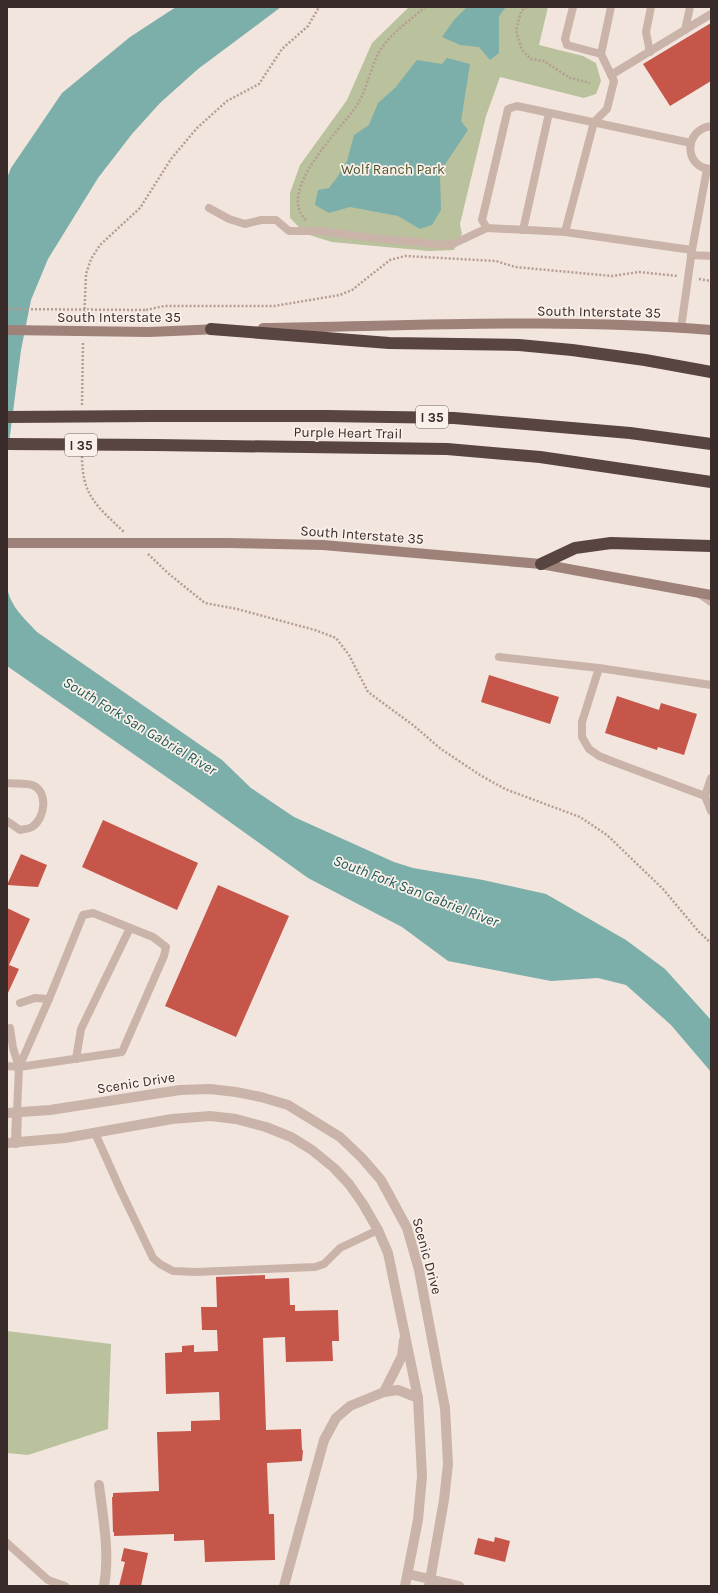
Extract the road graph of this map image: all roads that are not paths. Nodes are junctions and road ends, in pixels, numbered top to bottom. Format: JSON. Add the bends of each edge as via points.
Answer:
{"nodes":[{"id":1,"x":573,"y":7,"type":"edge"},
{"id":2,"x":611,"y":7,"type":"edge"},
{"id":3,"x":651,"y":7,"type":"edge"},
{"id":4,"x":690,"y":7,"type":"edge"},
{"id":5,"x":711,"y":14,"type":"edge"},
{"id":6,"x":685,"y":30,"type":"junction"},
{"id":7,"x":650,"y":52,"type":"junction"},
{"id":8,"x":601,"y":54,"type":"junction"},
{"id":9,"x":611,"y":75,"type":"junction"},
{"id":10,"x":549,"y":112,"type":"junction"},
{"id":11,"x":594,"y":122,"type":"junction"},
{"id":12,"x":711,"y":126,"type":"edge"},
{"id":13,"x":690,"y":143,"type":"junction"},
{"id":14,"x":709,"y":169,"type":"edge"},
{"id":15,"x":209,"y":208,"type":"dead end"},
{"id":16,"x":487,"y":228,"type":"junction"},
{"id":17,"x":522,"y":230,"type":"junction"},
{"id":18,"x":566,"y":232,"type":"junction"},
{"id":19,"x":692,"y":253,"type":"junction"},
{"id":20,"x":711,"y":256,"type":"edge"},
{"id":21,"x":682,"y":328,"type":"junction"},
{"id":22,"x":211,"y":329,"type":"junction"},
{"id":23,"x":7,"y":330,"type":"edge"},
{"id":24,"x":711,"y":330,"type":"edge"},
{"id":25,"x":711,"y":372,"type":"edge"},
{"id":26,"x":7,"y":417,"type":"edge"},
{"id":27,"x":7,"y":444,"type":"edge"},
{"id":28,"x":711,"y":444,"type":"edge"},
{"id":29,"x":711,"y":482,"type":"edge"},
{"id":30,"x":7,"y":542,"type":"edge"},
{"id":31,"x":711,"y":546,"type":"edge"},
{"id":32,"x":541,"y":564,"type":"junction"},
{"id":33,"x":697,"y":592,"type":"junction"},
{"id":34,"x":711,"y":595,"type":"edge"},
{"id":35,"x":711,"y":602,"type":"edge"},
{"id":36,"x":499,"y":657,"type":"dead end"},
{"id":37,"x":599,"y":668,"type":"junction"},
{"id":38,"x":711,"y":685,"type":"edge"},
{"id":39,"x":711,"y":778,"type":"edge"},
{"id":40,"x":7,"y":783,"type":"edge"},
{"id":41,"x":705,"y":796,"type":"junction"},
{"id":42,"x":711,"y":811,"type":"edge"},
{"id":43,"x":7,"y":821,"type":"edge"},
{"id":44,"x":130,"y":928,"type":"junction"},
{"id":45,"x":49,"y":999,"type":"junction"},
{"id":46,"x":20,"y":1003,"type":"dead end"},
{"id":47,"x":10,"y":1028,"type":"dead end"},
{"id":48,"x":76,"y":1059,"type":"junction"},
{"id":49,"x":7,"y":1066,"type":"edge"},
{"id":50,"x":19,"y":1067,"type":"junction"},
{"id":51,"x":12,"y":1113,"type":"edge"},
{"id":52,"x":95,"y":1133,"type":"junction"},
{"id":53,"x":12,"y":1143,"type":"edge"},
{"id":54,"x":378,"y":1230,"type":"junction"},
{"id":55,"x":404,"y":1328,"type":"junction"},
{"id":56,"x":384,"y":1392,"type":"junction"},
{"id":57,"x":418,"y":1398,"type":"junction"},
{"id":58,"x":99,"y":1484,"type":"dead end"},
{"id":59,"x":7,"y":1543,"type":"edge"},
{"id":60,"x":408,"y":1574,"type":"junction"},
{"id":61,"x":285,"y":1582,"type":"edge"},
{"id":62,"x":430,"y":1583,"type":"edge"},
{"id":63,"x":64,"y":1586,"type":"edge"},
{"id":64,"x":104,"y":1586,"type":"edge"},
{"id":65,"x":405,"y":1586,"type":"edge"},
{"id":66,"x":459,"y":1586,"type":"edge"}],
"edges":[{"from":1,"to":8,"type":"lane","via":[[565,39],[567,45]]},
{"from":2,"to":8,"type":"lane"},
{"from":3,"to":7,"type":"lane","via":[[646,32]]},
{"from":4,"to":6,"type":"lane"},
{"from":5,"to":6,"type":"lane"},
{"from":6,"to":7,"type":"lane"},
{"from":7,"to":9,"type":"lane"},
{"from":8,"to":9,"type":"lane"},
{"from":9,"to":11,"type":"lane","via":[[614,81],[608,109]]},
{"from":10,"to":11,"type":"lane"},
{"from":10,"to":16,"type":"lane","via":[[517,106],[508,109],[482,220]]},
{"from":10,"to":17,"type":"lane"},
{"from":11,"to":13,"type":"lane"},
{"from":11,"to":18,"type":"lane"},
{"from":12,"to":13,"type":"lane","via":[[697,131]]},
{"from":13,"to":14,"type":"lane","via":[[692,157]]},
{"from":14,"to":19,"type":"lane"},
{"from":15,"to":16,"type":"lane","via":[[245,224],[276,220],[289,231],[321,231],[444,245],[453,244]]},
{"from":16,"to":17,"type":"lane"},
{"from":17,"to":18,"type":"lane"},
{"from":18,"to":19,"type":"lane"},
{"from":19,"to":20,"type":"lane"},
{"from":19,"to":21,"type":"lane"},
{"from":21,"to":22,"type":"main road","name":"South Interstate 35","via":[[507,324]]},
{"from":21,"to":24,"type":"main road","name":"South Interstate 35"},
{"from":22,"to":23,"type":"main road","name":"South Interstate 35","bridge":true,"via":[[149,332]]},
{"from":22,"to":25,"type":"highway","via":[[389,343],[519,345],[645,360]]},
{"from":26,"to":28,"type":"highway","name":"Purple Heart Trail","number":"I 35","bridge":true,"via":[[454,418],[630,433]]},
{"from":27,"to":29,"type":"highway","name":"Purple Heart Trail","number":"I 35","bridge":true,"via":[[447,450],[540,457]]},
{"from":30,"to":32,"type":"main road","name":"South Interstate 35","bridge":true,"via":[[323,545]]},
{"from":31,"to":32,"type":"highway","via":[[611,543],[575,548]]},
{"from":32,"to":33,"type":"main road","name":"South Interstate 35"},
{"from":33,"to":34,"type":"main road","name":"South Interstate 35"},
{"from":33,"to":35,"type":"lane"},
{"from":36,"to":37,"type":"lane"},
{"from":37,"to":38,"type":"lane"},
{"from":37,"to":41,"type":"lane","via":[[582,722],[582,737],[589,749],[614,762]]},
{"from":39,"to":41,"type":"lane"},
{"from":40,"to":43,"type":"lane","via":[[33,785],[41,794],[44,804],[40,817],[32,827],[20,830]]},
{"from":41,"to":42,"type":"lane"},
{"from":44,"to":45,"type":"lane","via":[[93,913],[83,915]]},
{"from":44,"to":48,"type":"lane","via":[[81,1030]]},
{"from":44,"to":48,"type":"lane","via":[[153,937],[166,947],[164,956],[122,1052]]},
{"from":45,"to":46,"type":"lane","via":[[35,998]]},
{"from":45,"to":50,"type":"lane"},
{"from":47,"to":50,"type":"lane"},
{"from":48,"to":50,"type":"lane"},
{"from":49,"to":50,"type":"lane"},
{"from":50,"to":51,"type":"lane"},
{"from":51,"to":53,"type":"street"},
{"from":51,"to":62,"type":"street","name":"Scenic Drive","via":[[50,1110],[180,1090],[210,1089],[236,1092],[288,1105],[340,1137],[362,1158],[381,1180],[407,1228],[419,1270],[445,1408],[448,1464]]},
{"from":52,"to":53,"type":"street"},
{"from":52,"to":54,"type":"street","via":[[172,1119],[210,1116],[236,1119],[266,1127],[312,1150],[334,1168],[349,1184]]},
{"from":52,"to":54,"type":"lane","via":[[153,1258],[173,1271],[315,1267],[324,1264],[340,1248]]},
{"from":54,"to":55,"type":"street","via":[[388,1253]]},
{"from":55,"to":56,"type":"street","via":[[402,1356]]},
{"from":55,"to":57,"type":"street"},
{"from":56,"to":57,"type":"street","via":[[398,1390]]},
{"from":56,"to":61,"type":"street","via":[[350,1406],[336,1418],[324,1440]]},
{"from":57,"to":60,"type":"street","via":[[422,1476],[418,1520]]},
{"from":58,"to":64,"type":"street","via":[[107,1555]]},
{"from":59,"to":63,"type":"lane","via":[[48,1580]]},
{"from":60,"to":62,"type":"street"},
{"from":60,"to":65,"type":"street"},
{"from":62,"to":66,"type":"street"}]}
